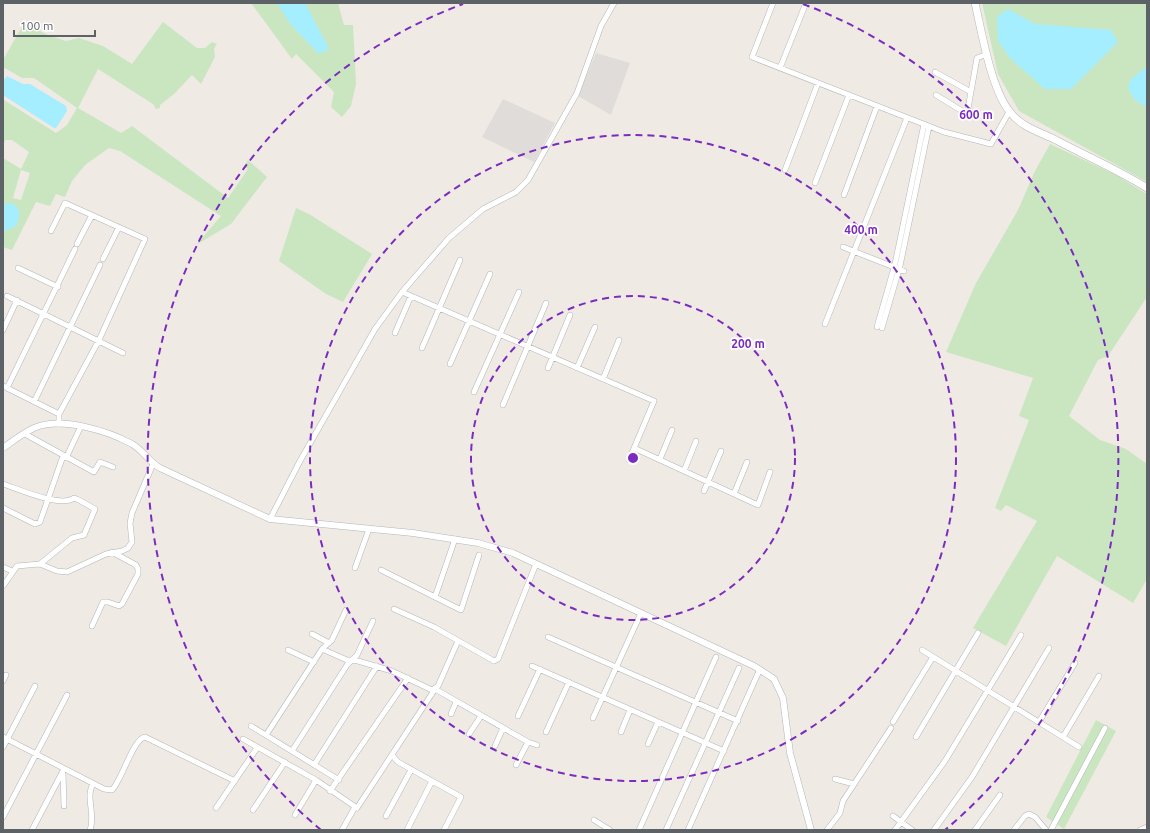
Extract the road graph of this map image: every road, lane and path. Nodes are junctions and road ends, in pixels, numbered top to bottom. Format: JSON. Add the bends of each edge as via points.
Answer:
{"nodes":[{"id":1,"x":614,"y":3,"type":"edge"},
{"id":2,"x":773,"y":3,"type":"edge"},
{"id":3,"x":806,"y":3,"type":"edge"},
{"id":4,"x":975,"y":3,"type":"edge"},
{"id":5,"x":987,"y":54,"type":"junction"},
{"id":6,"x":780,"y":68,"type":"junction"},
{"id":7,"x":935,"y":72,"type":"dead end"},
{"id":8,"x":818,"y":83,"type":"junction"},
{"id":9,"x":971,"y":92,"type":"junction"},
{"id":10,"x":849,"y":95,"type":"junction"},
{"id":11,"x":936,"y":95,"type":"dead end"},
{"id":12,"x":877,"y":106,"type":"junction"},
{"id":13,"x":1009,"y":112,"type":"junction"},
{"id":14,"x":907,"y":118,"type":"junction"},
{"id":15,"x":926,"y":125,"type":"junction"},
{"id":16,"x":785,"y":170,"type":"dead end"},
{"id":17,"x":815,"y":183,"type":"dead end"},
{"id":18,"x":1147,"y":188,"type":"edge"},
{"id":19,"x":844,"y":195,"type":"dead end"},
{"id":20,"x":92,"y":215,"type":"junction"},
{"id":21,"x":119,"y":227,"type":"junction"},
{"id":22,"x":51,"y":231,"type":"dead end"},
{"id":23,"x":843,"y":247,"type":"dead end"},
{"id":24,"x":854,"y":251,"type":"junction"},
{"id":25,"x":103,"y":259,"type":"dead end"},
{"id":26,"x":460,"y":260,"type":"dead end"},
{"id":27,"x":100,"y":265,"type":"dead end"},
{"id":28,"x":18,"y":268,"type":"dead end"},
{"id":29,"x":899,"y":269,"type":"junction"},
{"id":30,"x":490,"y":274,"type":"dead end"},
{"id":31,"x":58,"y":287,"type":"junction"},
{"id":32,"x":402,"y":292,"type":"junction"},
{"id":33,"x":520,"y":292,"type":"dead end"},
{"id":34,"x":7,"y":296,"type":"dead end"},
{"id":35,"x":411,"y":296,"type":"junction"},
{"id":36,"x":17,"y":300,"type":"junction"},
{"id":37,"x":546,"y":303,"type":"dead end"},
{"id":38,"x":439,"y":308,"type":"junction"},
{"id":39,"x":44,"y":313,"type":"junction"},
{"id":40,"x":570,"y":316,"type":"dead end"},
{"id":41,"x":469,"y":321,"type":"junction"},
{"id":42,"x":825,"y":324,"type":"dead end"},
{"id":43,"x":70,"y":326,"type":"junction"},
{"id":44,"x":595,"y":327,"type":"dead end"},
{"id":45,"x":880,"y":328,"type":"dead end"},
{"id":46,"x":3,"y":330,"type":"edge"},
{"id":47,"x":395,"y":333,"type":"dead end"},
{"id":48,"x":500,"y":335,"type":"junction"},
{"id":49,"x":99,"y":340,"type":"junction"},
{"id":50,"x":619,"y":340,"type":"dead end"},
{"id":51,"x":527,"y":346,"type":"junction"},
{"id":52,"x":422,"y":348,"type":"dead end"},
{"id":53,"x":123,"y":353,"type":"dead end"},
{"id":54,"x":553,"y":358,"type":"junction"},
{"id":55,"x":450,"y":364,"type":"dead end"},
{"id":56,"x":548,"y":368,"type":"dead end"},
{"id":57,"x":577,"y":368,"type":"junction"},
{"id":58,"x":603,"y":379,"type":"junction"},
{"id":59,"x":5,"y":387,"type":"edge"},
{"id":60,"x":474,"y":392,"type":"dead end"},
{"id":61,"x":34,"y":402,"type":"junction"},
{"id":62,"x":503,"y":404,"type":"dead end"},
{"id":63,"x":59,"y":414,"type":"junction"},
{"id":64,"x":59,"y":424,"type":"junction"},
{"id":65,"x":81,"y":426,"type":"junction"},
{"id":66,"x":672,"y":430,"type":"dead end"},
{"id":67,"x":25,"y":434,"type":"junction"},
{"id":68,"x":696,"y":441,"type":"dead end"},
{"id":69,"x":3,"y":448,"type":"edge"},
{"id":70,"x":634,"y":448,"type":"junction"},
{"id":71,"x":721,"y":451,"type":"dead end"},
{"id":72,"x":64,"y":457,"type":"junction"},
{"id":73,"x":660,"y":459,"type":"junction"},
{"id":74,"x":629,"y":460,"type":"dead end"},
{"id":75,"x":747,"y":462,"type":"dead end"},
{"id":76,"x":153,"y":464,"type":"junction"},
{"id":77,"x":113,"y":467,"type":"dead end"},
{"id":78,"x":684,"y":471,"type":"junction"},
{"id":79,"x":770,"y":472,"type":"dead end"},
{"id":80,"x":708,"y":482,"type":"junction"},
{"id":81,"x":3,"y":484,"type":"edge"},
{"id":82,"x":704,"y":491,"type":"dead end"},
{"id":83,"x":734,"y":494,"type":"junction"},
{"id":84,"x":48,"y":498,"type":"junction"},
{"id":85,"x":3,"y":508,"type":"edge"},
{"id":86,"x":270,"y":519,"type":"junction"},
{"id":87,"x":369,"y":528,"type":"junction"},
{"id":88,"x":454,"y":539,"type":"junction"},
{"id":89,"x":112,"y":552,"type":"junction"},
{"id":90,"x":479,"y":554,"type":"dead end"},
{"id":91,"x":40,"y":564,"type":"junction"},
{"id":92,"x":536,"y":564,"type":"junction"},
{"id":93,"x":3,"y":567,"type":"edge"},
{"id":94,"x":355,"y":568,"type":"dead end"},
{"id":95,"x":381,"y":570,"type":"dead end"},
{"id":96,"x":12,"y":571,"type":"junction"},
{"id":97,"x":3,"y":586,"type":"edge"},
{"id":98,"x":435,"y":597,"type":"junction"},
{"id":99,"x":394,"y":609,"type":"dead end"},
{"id":100,"x":346,"y":610,"type":"dead end"},
{"id":101,"x":641,"y":614,"type":"junction"},
{"id":102,"x":373,"y":621,"type":"dead end"},
{"id":103,"x":92,"y":626,"type":"dead end"},
{"id":104,"x":312,"y":634,"type":"dead end"},
{"id":105,"x":978,"y":634,"type":"dead end"},
{"id":106,"x":1021,"y":634,"type":"dead end"},
{"id":107,"x":548,"y":637,"type":"dead end"},
{"id":108,"x":458,"y":641,"type":"junction"},
{"id":109,"x":329,"y":643,"type":"junction"},
{"id":110,"x":1049,"y":648,"type":"dead end"},
{"id":111,"x":322,"y":649,"type":"junction"},
{"id":112,"x":288,"y":650,"type":"dead end"},
{"id":113,"x":922,"y":650,"type":"dead end"},
{"id":114,"x":716,"y":657,"type":"dead end"},
{"id":115,"x":933,"y":657,"type":"junction"},
{"id":116,"x":352,"y":660,"type":"junction"},
{"id":117,"x":314,"y":662,"type":"junction"},
{"id":118,"x":1075,"y":663,"type":"dead end"},
{"id":119,"x":377,"y":666,"type":"junction"},
{"id":120,"x":532,"y":666,"type":"dead end"},
{"id":121,"x":616,"y":667,"type":"junction"},
{"id":122,"x":738,"y":668,"type":"dead end"},
{"id":123,"x":540,"y":669,"type":"junction"},
{"id":124,"x":760,"y":670,"type":"junction"},
{"id":125,"x":956,"y":671,"type":"junction"},
{"id":126,"x":6,"y":675,"type":"dead end"},
{"id":127,"x":1099,"y":676,"type":"dead end"},
{"id":128,"x":408,"y":678,"type":"junction"},
{"id":129,"x":3,"y":680,"type":"edge"},
{"id":130,"x":569,"y":682,"type":"junction"},
{"id":131,"x":35,"y":686,"type":"dead end"},
{"id":132,"x":435,"y":689,"type":"junction"},
{"id":133,"x":987,"y":690,"type":"junction"},
{"id":134,"x":67,"y":695,"type":"dead end"},
{"id":135,"x":602,"y":697,"type":"junction"},
{"id":136,"x":456,"y":702,"type":"junction"},
{"id":137,"x":696,"y":703,"type":"junction"},
{"id":138,"x":1013,"y":706,"type":"junction"},
{"id":139,"x":630,"y":710,"type":"junction"},
{"id":140,"x":719,"y":713,"type":"junction"},
{"id":141,"x":451,"y":714,"type":"dead end"},
{"id":142,"x":481,"y":716,"type":"junction"},
{"id":143,"x":518,"y":716,"type":"dead end"},
{"id":144,"x":593,"y":718,"type":"dead end"},
{"id":145,"x":738,"y":721,"type":"junction"},
{"id":146,"x":658,"y":722,"type":"junction"},
{"id":147,"x":1039,"y":722,"type":"junction"},
{"id":148,"x":251,"y":726,"type":"dead end"},
{"id":149,"x":503,"y":728,"type":"junction"},
{"id":150,"x":1105,"y":728,"type":"dead end"},
{"id":151,"x":546,"y":732,"type":"dead end"},
{"id":152,"x":621,"y":732,"type":"dead end"},
{"id":153,"x":682,"y":733,"type":"junction"},
{"id":154,"x":469,"y":734,"type":"dead end"},
{"id":155,"x":266,"y":735,"type":"junction"},
{"id":156,"x":916,"y":737,"type":"dead end"},
{"id":157,"x":1063,"y":737,"type":"junction"},
{"id":158,"x":5,"y":738,"type":"edge"},
{"id":159,"x":243,"y":739,"type":"dead end"},
{"id":160,"x":528,"y":742,"type":"junction"},
{"id":161,"x":705,"y":743,"type":"junction"},
{"id":162,"x":648,"y":744,"type":"dead end"},
{"id":163,"x":537,"y":745,"type":"dead end"},
{"id":164,"x":495,"y":746,"type":"dead end"},
{"id":165,"x":1079,"y":746,"type":"dead end"},
{"id":166,"x":3,"y":747,"type":"edge"},
{"id":167,"x":257,"y":748,"type":"junction"},
{"id":168,"x":292,"y":751,"type":"junction"},
{"id":169,"x":724,"y":751,"type":"junction"},
{"id":170,"x":36,"y":754,"type":"junction"},
{"id":171,"x":392,"y":755,"type":"junction"},
{"id":172,"x":285,"y":762,"type":"junction"},
{"id":173,"x":314,"y":765,"type":"junction"},
{"id":174,"x":516,"y":765,"type":"dead end"},
{"id":175,"x":64,"y":770,"type":"junction"},
{"id":176,"x":411,"y":770,"type":"junction"},
{"id":177,"x":835,"y":779,"type":"dead end"},
{"id":178,"x":316,"y":780,"type":"junction"},
{"id":179,"x":339,"y":780,"type":"junction"},
{"id":180,"x":235,"y":781,"type":"junction"},
{"id":181,"x":432,"y":781,"type":"junction"},
{"id":182,"x":93,"y":784,"type":"junction"},
{"id":183,"x":854,"y":784,"type":"junction"},
{"id":184,"x":330,"y":791,"type":"junction"},
{"id":185,"x":1000,"y":795,"type":"dead end"},
{"id":186,"x":64,"y":806,"type":"dead end"},
{"id":187,"x":355,"y":807,"type":"junction"},
{"id":188,"x":216,"y":808,"type":"dead end"},
{"id":189,"x":253,"y":810,"type":"dead end"},
{"id":190,"x":295,"y":814,"type":"dead end"},
{"id":191,"x":386,"y":816,"type":"dead end"},
{"id":192,"x":893,"y":816,"type":"dead end"},
{"id":193,"x":3,"y":817,"type":"edge"},
{"id":194,"x":594,"y":820,"type":"dead end"},
{"id":195,"x":900,"y":822,"type":"junction"},
{"id":196,"x":1147,"y":827,"type":"edge"},
{"id":197,"x":32,"y":830,"type":"edge"},
{"id":198,"x":90,"y":830,"type":"edge"},
{"id":199,"x":342,"y":830,"type":"edge"},
{"id":200,"x":407,"y":830,"type":"edge"},
{"id":201,"x":444,"y":830,"type":"edge"},
{"id":202,"x":610,"y":830,"type":"edge"},
{"id":203,"x":639,"y":830,"type":"edge"},
{"id":204,"x":666,"y":830,"type":"edge"},
{"id":205,"x":688,"y":830,"type":"edge"},
{"id":206,"x":811,"y":830,"type":"edge"},
{"id":207,"x":827,"y":830,"type":"edge"},
{"id":208,"x":895,"y":830,"type":"edge"},
{"id":209,"x":912,"y":830,"type":"edge"},
{"id":210,"x":934,"y":830,"type":"edge"},
{"id":211,"x":974,"y":830,"type":"edge"},
{"id":212,"x":1014,"y":830,"type":"edge"},
{"id":213,"x":1046,"y":830,"type":"edge"},
{"id":214,"x":1050,"y":830,"type":"edge"},
{"id":215,"x":1140,"y":830,"type":"edge"}],
"edges":[{"from":1,"to":32,"type":"street","via":[[601,26],[577,93],[528,180],[516,192],[483,209],[449,238]]},
{"from":2,"to":6,"type":"street","via":[[752,57]]},
{"from":3,"to":6,"type":"street"},
{"from":4,"to":5,"type":"main road"},
{"from":5,"to":9,"type":"street","via":[[977,58]]},
{"from":5,"to":13,"type":"main road","via":[[1000,95]]},
{"from":6,"to":8,"type":"street"},
{"from":7,"to":9,"type":"street"},
{"from":8,"to":10,"type":"street"},
{"from":8,"to":16,"type":"street"},
{"from":9,"to":11,"type":"street","via":[[968,114]]},
{"from":10,"to":12,"type":"street"},
{"from":10,"to":17,"type":"street"},
{"from":12,"to":14,"type":"street"},
{"from":12,"to":19,"type":"street"},
{"from":13,"to":15,"type":"street","via":[[991,144]]},
{"from":13,"to":18,"type":"main road","via":[[1030,128]]},
{"from":14,"to":15,"type":"street"},
{"from":14,"to":24,"type":"street"},
{"from":15,"to":29,"type":"street"},
{"from":20,"to":21,"type":"street"},
{"from":20,"to":22,"type":"street","via":[[65,202]]},
{"from":20,"to":31,"type":"street"},
{"from":21,"to":25,"type":"street"},
{"from":21,"to":49,"type":"street","via":[[146,239]]},
{"from":23,"to":24,"type":"street"},
{"from":24,"to":29,"type":"street"},
{"from":24,"to":42,"type":"street"},
{"from":26,"to":38,"type":"street"},
{"from":27,"to":43,"type":"street"},
{"from":28,"to":31,"type":"street"},
{"from":29,"to":45,"type":"street"},
{"from":30,"to":41,"type":"street"},
{"from":31,"to":39,"type":"street"},
{"from":32,"to":35,"type":"street"},
{"from":32,"to":86,"type":"street","via":[[375,329]]},
{"from":33,"to":48,"type":"street"},
{"from":34,"to":36,"type":"street"},
{"from":35,"to":38,"type":"street"},
{"from":35,"to":47,"type":"street"},
{"from":36,"to":39,"type":"street"},
{"from":36,"to":46,"type":"street"},
{"from":37,"to":51,"type":"street"},
{"from":38,"to":41,"type":"street"},
{"from":38,"to":52,"type":"street"},
{"from":39,"to":43,"type":"street"},
{"from":39,"to":59,"type":"street"},
{"from":40,"to":54,"type":"street"},
{"from":41,"to":48,"type":"street"},
{"from":41,"to":55,"type":"street"},
{"from":43,"to":49,"type":"street"},
{"from":43,"to":61,"type":"street"},
{"from":44,"to":57,"type":"street"},
{"from":48,"to":51,"type":"street"},
{"from":48,"to":60,"type":"street"},
{"from":49,"to":53,"type":"street"},
{"from":49,"to":63,"type":"street"},
{"from":50,"to":58,"type":"street"},
{"from":51,"to":54,"type":"street"},
{"from":51,"to":62,"type":"street"},
{"from":54,"to":56,"type":"street"},
{"from":54,"to":57,"type":"street"},
{"from":57,"to":58,"type":"street"},
{"from":58,"to":70,"type":"street","via":[[654,401]]},
{"from":59,"to":61,"type":"street"},
{"from":61,"to":63,"type":"street"},
{"from":63,"to":64,"type":"street"},
{"from":64,"to":65,"type":"street"},
{"from":64,"to":67,"type":"street","via":[[35,428]]},
{"from":65,"to":72,"type":"street"},
{"from":65,"to":76,"type":"street","via":[[132,444]]},
{"from":66,"to":73,"type":"street"},
{"from":67,"to":69,"type":"street"},
{"from":67,"to":72,"type":"street"},
{"from":68,"to":78,"type":"street"},
{"from":70,"to":73,"type":"street"},
{"from":70,"to":74,"type":"street"},
{"from":71,"to":80,"type":"street"},
{"from":72,"to":77,"type":"street","via":[[94,472],[100,462]]},
{"from":72,"to":84,"type":"street"},
{"from":73,"to":78,"type":"street"},
{"from":75,"to":83,"type":"street"},
{"from":76,"to":86,"type":"street"},
{"from":76,"to":89,"type":"street","via":[[132,513],[132,542],[128,548]]},
{"from":78,"to":80,"type":"street"},
{"from":79,"to":83,"type":"street","via":[[758,505]]},
{"from":80,"to":82,"type":"street"},
{"from":80,"to":83,"type":"street"},
{"from":81,"to":84,"type":"street"},
{"from":84,"to":85,"type":"street","via":[[38,524]]},
{"from":84,"to":91,"type":"street","via":[[67,502],[74,498],[95,511],[84,535],[72,538]]},
{"from":86,"to":87,"type":"street"},
{"from":87,"to":88,"type":"street"},
{"from":87,"to":94,"type":"street"},
{"from":88,"to":92,"type":"street","via":[[495,547]]},
{"from":88,"to":98,"type":"street"},
{"from":89,"to":91,"type":"street","via":[[67,572]]},
{"from":89,"to":103,"type":"street","via":[[136,565],[138,574],[122,604],[119,606],[103,602]]},
{"from":90,"to":98,"type":"street","via":[[461,610]]},
{"from":91,"to":96,"type":"street","via":[[16,566]]},
{"from":92,"to":101,"type":"street"},
{"from":92,"to":108,"type":"street","via":[[497,660],[491,661]]},
{"from":93,"to":96,"type":"street"},
{"from":95,"to":98,"type":"street"},
{"from":96,"to":97,"type":"street"},
{"from":99,"to":108,"type":"street"},
{"from":100,"to":109,"type":"street"},
{"from":101,"to":121,"type":"street"},
{"from":101,"to":124,"type":"street"},
{"from":102,"to":116,"type":"street","via":[[357,655]]},
{"from":104,"to":109,"type":"street"},
{"from":105,"to":125,"type":"street"},
{"from":106,"to":133,"type":"street"},
{"from":107,"to":121,"type":"street"},
{"from":108,"to":132,"type":"street"},
{"from":109,"to":111,"type":"street"},
{"from":110,"to":138,"type":"street"},
{"from":111,"to":116,"type":"street"},
{"from":111,"to":117,"type":"street"},
{"from":112,"to":117,"type":"street"},
{"from":113,"to":115,"type":"street"},
{"from":114,"to":137,"type":"street"},
{"from":115,"to":125,"type":"street"},
{"from":115,"to":183,"type":"street"},
{"from":116,"to":119,"type":"street"},
{"from":116,"to":168,"type":"street"},
{"from":117,"to":155,"type":"street"},
{"from":118,"to":147,"type":"street"},
{"from":119,"to":128,"type":"street"},
{"from":119,"to":173,"type":"street"},
{"from":120,"to":123,"type":"street"},
{"from":121,"to":135,"type":"street"},
{"from":121,"to":137,"type":"street"},
{"from":122,"to":140,"type":"street"},
{"from":123,"to":130,"type":"street"},
{"from":123,"to":143,"type":"street"},
{"from":124,"to":145,"type":"street"},
{"from":124,"to":206,"type":"street","via":[[774,679],[783,698],[790,753]]},
{"from":125,"to":133,"type":"street"},
{"from":125,"to":156,"type":"street"},
{"from":126,"to":129,"type":"street"},
{"from":127,"to":157,"type":"street"},
{"from":128,"to":132,"type":"street","via":[[428,689]]},
{"from":128,"to":179,"type":"street"},
{"from":130,"to":135,"type":"street"},
{"from":130,"to":151,"type":"street"},
{"from":131,"to":158,"type":"street"},
{"from":132,"to":136,"type":"street"},
{"from":132,"to":171,"type":"street"},
{"from":133,"to":138,"type":"street"},
{"from":133,"to":195,"type":"street","via":[[944,761]]},
{"from":134,"to":170,"type":"street"},
{"from":135,"to":139,"type":"street"},
{"from":135,"to":144,"type":"street"},
{"from":136,"to":141,"type":"street"},
{"from":136,"to":142,"type":"street"},
{"from":137,"to":140,"type":"street"},
{"from":137,"to":153,"type":"street"},
{"from":138,"to":147,"type":"street"},
{"from":138,"to":210,"type":"street","via":[[972,778]]},
{"from":139,"to":146,"type":"street"},
{"from":139,"to":152,"type":"street"},
{"from":140,"to":145,"type":"street"},
{"from":140,"to":161,"type":"street"},
{"from":142,"to":149,"type":"street"},
{"from":142,"to":154,"type":"street"},
{"from":145,"to":169,"type":"street"},
{"from":146,"to":153,"type":"street"},
{"from":146,"to":162,"type":"street"},
{"from":147,"to":157,"type":"street"},
{"from":148,"to":155,"type":"street"},
{"from":149,"to":160,"type":"street"},
{"from":149,"to":164,"type":"street"},
{"from":150,"to":214,"type":"street"},
{"from":153,"to":161,"type":"street"},
{"from":153,"to":203,"type":"street"},
{"from":155,"to":168,"type":"street"},
{"from":157,"to":165,"type":"street"},
{"from":158,"to":166,"type":"street"},
{"from":158,"to":170,"type":"street"},
{"from":159,"to":167,"type":"street"},
{"from":160,"to":163,"type":"street"},
{"from":160,"to":174,"type":"street"},
{"from":161,"to":169,"type":"street"},
{"from":161,"to":204,"type":"street"},
{"from":167,"to":172,"type":"street"},
{"from":167,"to":180,"type":"street"},
{"from":168,"to":173,"type":"street"},
{"from":169,"to":205,"type":"street"},
{"from":170,"to":175,"type":"street"},
{"from":170,"to":193,"type":"street"},
{"from":171,"to":176,"type":"street"},
{"from":171,"to":187,"type":"street","via":[[357,808]]},
{"from":172,"to":178,"type":"street"},
{"from":172,"to":189,"type":"street"},
{"from":173,"to":179,"type":"street"},
{"from":175,"to":182,"type":"street"},
{"from":175,"to":186,"type":"street"},
{"from":175,"to":197,"type":"street"},
{"from":176,"to":181,"type":"street"},
{"from":176,"to":191,"type":"street"},
{"from":177,"to":183,"type":"street"},
{"from":178,"to":184,"type":"street"},
{"from":178,"to":190,"type":"street"},
{"from":179,"to":184,"type":"street"},
{"from":180,"to":182,"type":"street","via":[[145,737],[138,741],[118,784],[112,790]]},
{"from":180,"to":188,"type":"street"},
{"from":181,"to":200,"type":"street"},
{"from":181,"to":201,"type":"street","via":[[461,797]]},
{"from":182,"to":198,"type":"street","via":[[90,796],[93,823]]},
{"from":183,"to":207,"type":"street","via":[[843,801],[840,813]]},
{"from":184,"to":187,"type":"street"},
{"from":185,"to":211,"type":"street"},
{"from":187,"to":199,"type":"street"},
{"from":192,"to":195,"type":"street"},
{"from":194,"to":202,"type":"street"},
{"from":195,"to":208,"type":"street"},
{"from":195,"to":209,"type":"street"},
{"from":196,"to":215,"type":"street"},
{"from":212,"to":213,"type":"street","via":[[1029,814]]}]}
